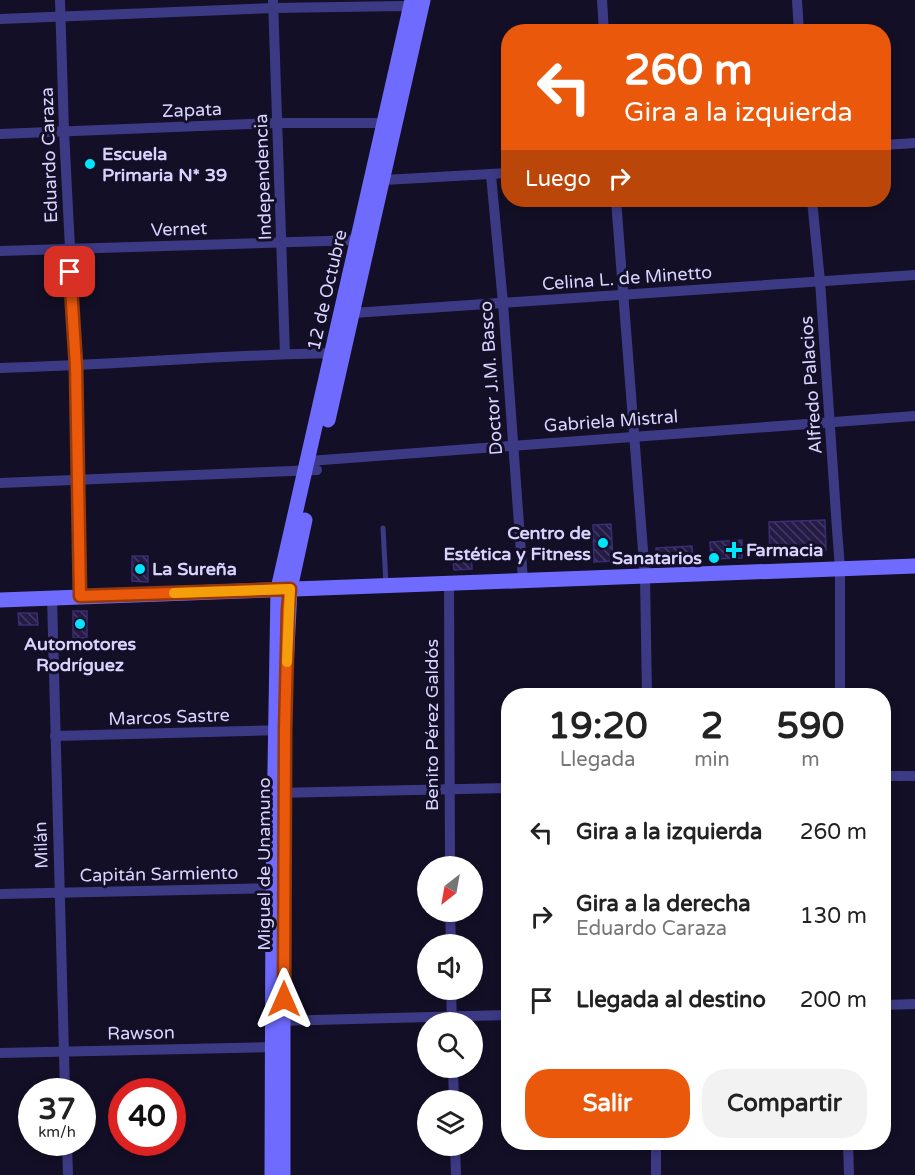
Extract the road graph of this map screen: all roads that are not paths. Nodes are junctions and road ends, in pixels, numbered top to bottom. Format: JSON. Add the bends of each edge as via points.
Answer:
{"nodes":[{"id":1,"x":60,"y":0,"type":"edge"},
{"id":2,"x":602,"y":0,"type":"edge"},
{"id":3,"x":797,"y":0,"type":"edge"},
{"id":4,"x":273,"y":4,"type":"edge"},
{"id":5,"x":416,"y":4,"type":"edge"},
{"id":6,"x":60,"y":18,"type":"junction"},
{"id":7,"x":0,"y":19,"type":"edge"},
{"id":8,"x":604,"y":24,"type":"edge"},
{"id":9,"x":798,"y":24,"type":"edge"},
{"id":10,"x":278,"y":123,"type":"junction"},
{"id":11,"x":384,"y":123,"type":"junction"},
{"id":12,"x":64,"y":131,"type":"junction"},
{"id":13,"x":0,"y":134,"type":"edge"},
{"id":14,"x":915,"y":143,"type":"edge"},
{"id":15,"x":891,"y":145,"type":"edge"},
{"id":16,"x":501,"y":174,"type":"edge"},
{"id":17,"x":491,"y":175,"type":"junction"},
{"id":18,"x":384,"y":180,"type":"junction"},
{"id":19,"x":617,"y":207,"type":"edge"},
{"id":20,"x":813,"y":207,"type":"edge"},
{"id":21,"x":358,"y":240,"type":"junction"},
{"id":22,"x":281,"y":243,"type":"junction"},
{"id":23,"x":69,"y":248,"type":"junction"},
{"id":24,"x":0,"y":251,"type":"edge"},
{"id":25,"x":915,"y":275,"type":"edge"},
{"id":26,"x":820,"y":281,"type":"junction"},
{"id":27,"x":625,"y":295,"type":"junction"},
{"id":28,"x":503,"y":303,"type":"junction"},
{"id":29,"x":348,"y":312,"type":"junction"},
{"id":30,"x":285,"y":354,"type":"junction"},
{"id":31,"x":337,"y":355,"type":"junction"},
{"id":32,"x":76,"y":366,"type":"junction"},
{"id":33,"x":0,"y":368,"type":"edge"},
{"id":34,"x":915,"y":416,"type":"edge"},
{"id":35,"x":829,"y":421,"type":"junction"},
{"id":36,"x":633,"y":436,"type":"junction"},
{"id":37,"x":512,"y":445,"type":"junction"},
{"id":38,"x":313,"y":465,"type":"junction"},
{"id":39,"x":79,"y":480,"type":"junction"},
{"id":40,"x":0,"y":483,"type":"edge"},
{"id":41,"x":383,"y":528,"type":"dead end"},
{"id":42,"x":915,"y":566,"type":"edge"},
{"id":43,"x":840,"y":568,"type":"junction"},
{"id":44,"x":645,"y":576,"type":"junction"},
{"id":45,"x":522,"y":580,"type":"junction"},
{"id":46,"x":449,"y":583,"type":"junction"},
{"id":47,"x":386,"y":585,"type":"junction"},
{"id":48,"x":284,"y":589,"type":"junction"},
{"id":49,"x":80,"y":596,"type":"junction"},
{"id":50,"x":52,"y":597,"type":"junction"},
{"id":51,"x":0,"y":600,"type":"edge"},
{"id":52,"x":647,"y":688,"type":"edge"},
{"id":53,"x":840,"y":688,"type":"edge"},
{"id":54,"x":280,"y":730,"type":"junction"},
{"id":55,"x":55,"y":736,"type":"junction"},
{"id":56,"x":891,"y":776,"type":"edge"},
{"id":57,"x":915,"y":776,"type":"edge"},
{"id":58,"x":501,"y":788,"type":"edge"},
{"id":59,"x":449,"y":789,"type":"junction"},
{"id":60,"x":279,"y":794,"type":"junction"},
{"id":61,"x":450,"y":856,"type":"edge"},
{"id":62,"x":278,"y":888,"type":"junction"},
{"id":63,"x":59,"y":892,"type":"junction"},
{"id":64,"x":0,"y":894,"type":"edge"},
{"id":65,"x":915,"y":1004,"type":"edge"},
{"id":66,"x":891,"y":1005,"type":"edge"},
{"id":67,"x":501,"y":1016,"type":"edge"},
{"id":68,"x":483,"y":1017,"type":"edge"},
{"id":69,"x":417,"y":1020,"type":"edge"},
{"id":70,"x":278,"y":1021,"type":"junction"},
{"id":71,"x":278,"y":1047,"type":"junction"},
{"id":72,"x":64,"y":1052,"type":"junction"},
{"id":73,"x":0,"y":1053,"type":"edge"},
{"id":74,"x":65,"y":1078,"type":"edge"},
{"id":75,"x":656,"y":1150,"type":"edge"},
{"id":76,"x":848,"y":1150,"type":"edge"},
{"id":77,"x":67,"y":1156,"type":"edge"},
{"id":78,"x":455,"y":1156,"type":"edge"},
{"id":79,"x":68,"y":1175,"type":"edge"},
{"id":80,"x":272,"y":1175,"type":"edge"},
{"id":81,"x":283,"y":1175,"type":"edge"},
{"id":82,"x":456,"y":1175,"type":"edge"},
{"id":83,"x":656,"y":1175,"type":"edge"},
{"id":84,"x":849,"y":1175,"type":"edge"}],
"edges":[{"from":1,"to":6,"type":"street","name":"Eduardo Caraza"},
{"from":2,"to":8,"type":"street"},
{"from":3,"to":9,"type":"street"},
{"from":4,"to":5,"type":"street"},
{"from":4,"to":6,"type":"street"},
{"from":4,"to":10,"type":"street","name":"Independencia"},
{"from":5,"to":11,"type":"street","name":"12 de Octubre"},
{"from":5,"to":18,"type":"street","name":"12 de Octubre"},
{"from":6,"to":7,"type":"street"},
{"from":6,"to":12,"type":"street","name":"Eduardo Caraza"},
{"from":10,"to":11,"type":"street","name":"Zapata"},
{"from":10,"to":12,"type":"street","name":"Zapata"},
{"from":10,"to":22,"type":"street","name":"Independencia"},
{"from":11,"to":21,"type":"street","name":"12 de Octubre"},
{"from":12,"to":13,"type":"street","name":"Zapata"},
{"from":12,"to":23,"type":"street","name":"Eduardo Caraza"},
{"from":14,"to":15,"type":"street"},
{"from":16,"to":17,"type":"street"},
{"from":17,"to":18,"type":"street"},
{"from":17,"to":28,"type":"street","name":"Doctor J.M. Basco"},
{"from":18,"to":29,"type":"street","name":"12 de Octubre"},
{"from":19,"to":27,"type":"street"},
{"from":20,"to":26,"type":"street","name":"Alfredo Palacios"},
{"from":21,"to":22,"type":"street","name":"Vernet"},
{"from":21,"to":29,"type":"street","name":"12 de Octubre"},
{"from":22,"to":23,"type":"street","name":"Vernet"},
{"from":22,"to":30,"type":"street","name":"Independencia"},
{"from":23,"to":24,"type":"street","name":"Vernet"},
{"from":23,"to":32,"type":"street","name":"Eduardo Caraza"},
{"from":25,"to":26,"type":"street","name":"Celina L. de Minetto"},
{"from":26,"to":27,"type":"street","name":"Celina L. de Minetto"},
{"from":26,"to":35,"type":"street","name":"Alfredo Palacios"},
{"from":27,"to":28,"type":"street","name":"Celina L. de Minetto"},
{"from":27,"to":36,"type":"street"},
{"from":28,"to":29,"type":"street","name":"Celina L. de Minetto"},
{"from":28,"to":37,"type":"street","name":"Doctor J.M. Basco"},
{"from":29,"to":31,"type":"street","name":"12 de Octubre"},
{"from":30,"to":31,"type":"street"},
{"from":30,"to":32,"type":"street"},
{"from":31,"to":38,"type":"street","name":"12 de Octubre"},
{"from":32,"to":33,"type":"street"},
{"from":32,"to":39,"type":"street","name":"Eduardo Caraza"},
{"from":34,"to":35,"type":"street","name":"Gabriela Mistral"},
{"from":35,"to":36,"type":"street","name":"Gabriela Mistral"},
{"from":35,"to":43,"type":"street","name":"Alfredo Palacios"},
{"from":36,"to":37,"type":"street","name":"Gabriela Mistral"},
{"from":36,"to":44,"type":"street"},
{"from":37,"to":38,"type":"street","name":"Gabriela Mistral"},
{"from":37,"to":45,"type":"street","name":"Doctor J.M. Basco"},
{"from":38,"to":39,"type":"street","name":"Gabriela Mistral"},
{"from":38,"to":48,"type":"street","name":"12 de Octubre"},
{"from":39,"to":40,"type":"street","name":"Gabriela Mistral"},
{"from":39,"to":49,"type":"street","name":"Eduardo Caraza"},
{"from":41,"to":47,"type":"lane"},
{"from":42,"to":43,"type":"street"},
{"from":43,"to":44,"type":"street"},
{"from":43,"to":53,"type":"street","name":"Alfredo Palacios"},
{"from":44,"to":45,"type":"street"},
{"from":44,"to":52,"type":"street"},
{"from":45,"to":46,"type":"street"},
{"from":46,"to":47,"type":"street"},
{"from":46,"to":59,"type":"street","name":"Benito Pérez Galdós"},
{"from":47,"to":48,"type":"street"},
{"from":48,"to":49,"type":"street"},
{"from":48,"to":54,"type":"street","name":"Miguel de Unamuno","via":[[288,609]]},
{"from":49,"to":50,"type":"street"},
{"from":50,"to":51,"type":"street"},
{"from":50,"to":55,"type":"street","name":"Milán"},
{"from":54,"to":55,"type":"street","name":"Marcos Sastre"},
{"from":54,"to":60,"type":"street","name":"Miguel de Unamuno"},
{"from":55,"to":63,"type":"street","name":"Milán"},
{"from":56,"to":57,"type":"street"},
{"from":58,"to":59,"type":"street"},
{"from":59,"to":60,"type":"street"},
{"from":59,"to":61,"type":"street","name":"Benito Pérez Galdós"},
{"from":60,"to":62,"type":"street","name":"Miguel de Unamuno"},
{"from":62,"to":63,"type":"street","name":"Capitán Sarmiento"},
{"from":62,"to":70,"type":"street","name":"Miguel de Unamuno"},
{"from":63,"to":64,"type":"street","name":"Capitán Sarmiento"},
{"from":63,"to":72,"type":"street","name":"Milán"},
{"from":65,"to":66,"type":"street"},
{"from":67,"to":68,"type":"street"},
{"from":69,"to":70,"type":"street"},
{"from":70,"to":71,"type":"street","name":"Miguel de Unamuno"},
{"from":71,"to":72,"type":"street","name":"Rawson"},
{"from":71,"to":80,"type":"street","name":"Miguel de Unamuno"},
{"from":71,"to":81,"type":"street","name":"Miguel de Unamuno"},
{"from":72,"to":73,"type":"street","name":"Rawson"},
{"from":72,"to":74,"type":"street","name":"Milán"},
{"from":75,"to":83,"type":"street"},
{"from":76,"to":84,"type":"street"},
{"from":77,"to":79,"type":"street"},
{"from":78,"to":82,"type":"street"}]}
